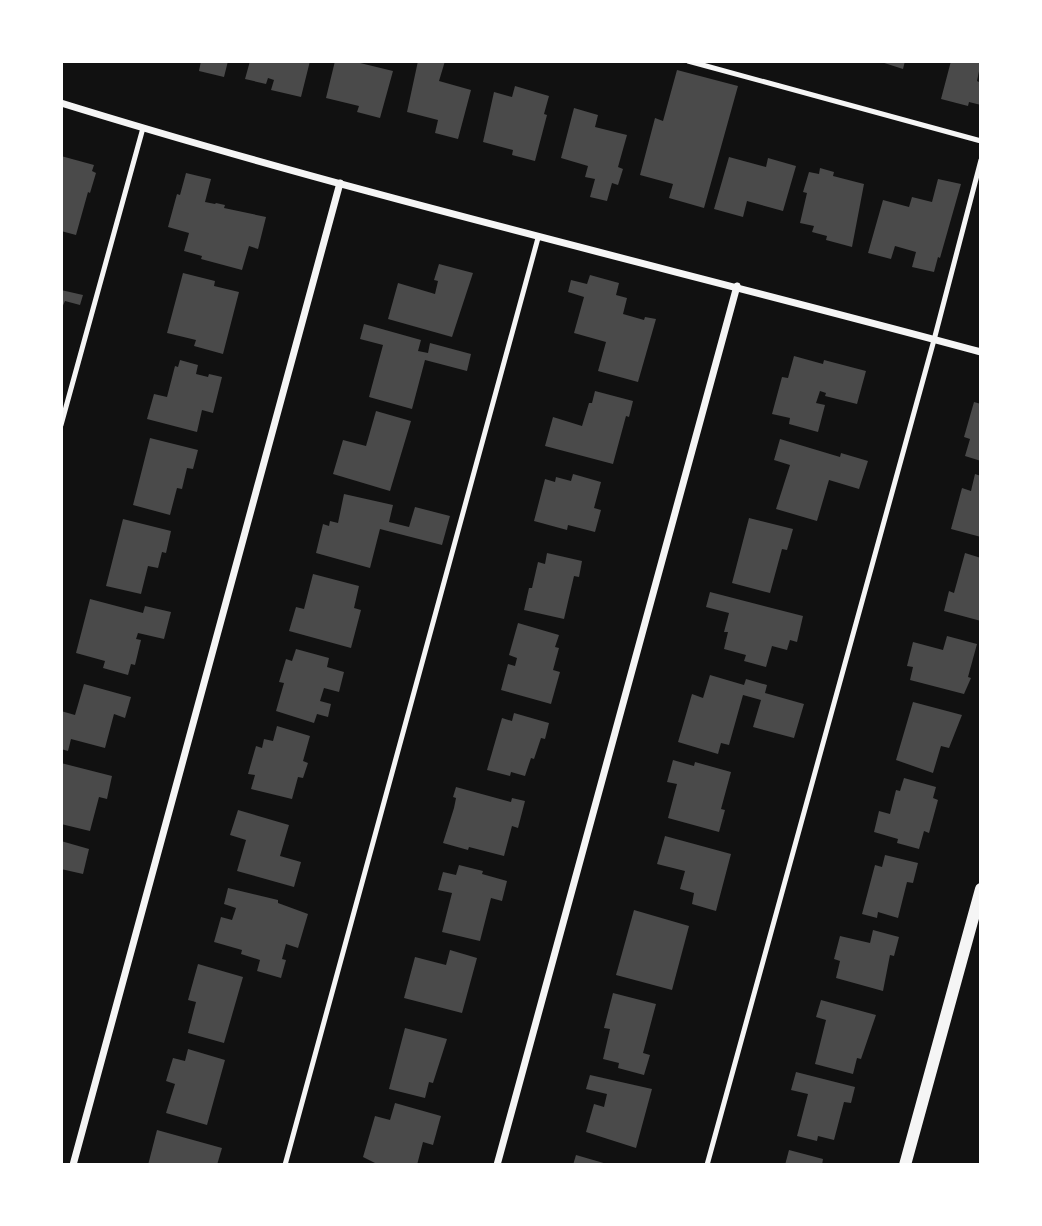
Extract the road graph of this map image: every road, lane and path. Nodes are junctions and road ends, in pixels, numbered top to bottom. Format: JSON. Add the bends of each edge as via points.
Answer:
{"nodes":[{"id":1,"x":688,"y":61,"type":"edge"},
{"id":2,"x":61,"y":103,"type":"edge"},
{"id":3,"x":142,"y":128,"type":"junction"},
{"id":4,"x":981,"y":141,"type":"edge"},
{"id":5,"x":981,"y":160,"type":"edge"},
{"id":6,"x":340,"y":183,"type":"junction"},
{"id":7,"x":538,"y":238,"type":"junction"},
{"id":8,"x":737,"y":286,"type":"junction"},
{"id":9,"x":934,"y":340,"type":"junction"},
{"id":10,"x":981,"y":352,"type":"edge"},
{"id":11,"x":61,"y":425,"type":"edge"},
{"id":12,"x":981,"y":889,"type":"edge"},
{"id":13,"x":73,"y":1165,"type":"edge"},
{"id":14,"x":285,"y":1165,"type":"edge"},
{"id":15,"x":497,"y":1165,"type":"edge"},
{"id":16,"x":707,"y":1165,"type":"edge"},
{"id":17,"x":905,"y":1165,"type":"edge"}],
"edges":[{"from":1,"to":4,"type":"lane"},
{"from":2,"to":3,"type":"street"},
{"from":3,"to":6,"type":"street"},
{"from":3,"to":11,"type":"lane"},
{"from":5,"to":9,"type":"lane"},
{"from":6,"to":7,"type":"street"},
{"from":6,"to":13,"type":"street"},
{"from":7,"to":8,"type":"street"},
{"from":7,"to":14,"type":"lane"},
{"from":8,"to":9,"type":"street"},
{"from":8,"to":15,"type":"street"},
{"from":9,"to":10,"type":"street"},
{"from":9,"to":16,"type":"lane"},
{"from":12,"to":17,"type":"street"}]}
